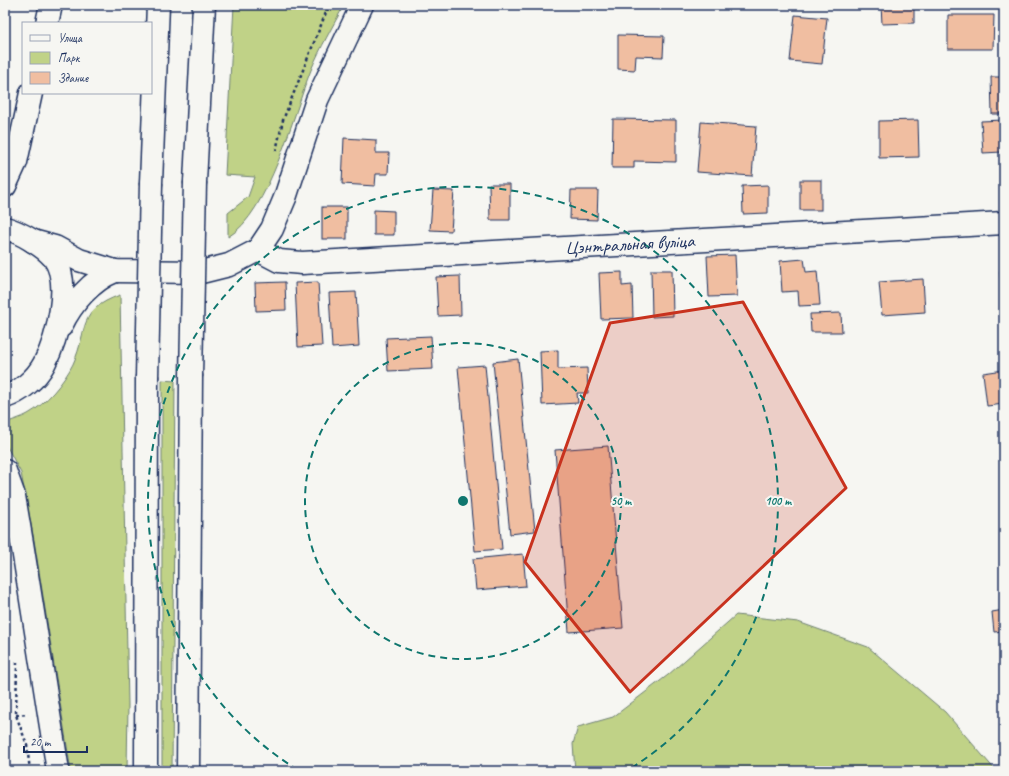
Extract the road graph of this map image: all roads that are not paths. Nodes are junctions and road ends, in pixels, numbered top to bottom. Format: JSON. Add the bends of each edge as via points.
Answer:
{"nodes":[{"id":1,"x":51,"y":5,"type":"edge"},
{"id":2,"x":158,"y":5,"type":"edge"},
{"id":3,"x":204,"y":5,"type":"edge"},
{"id":4,"x":362,"y":5,"type":"edge"},
{"id":5,"x":47,"y":22,"type":"edge"},
{"id":6,"x":32,"y":94,"type":"edge"},
{"id":7,"x":5,"y":186,"type":"edge"},
{"id":8,"x":1004,"y":223,"type":"edge"},
{"id":9,"x":5,"y":228,"type":"edge"},
{"id":10,"x":33,"y":241,"type":"junction"},
{"id":11,"x":258,"y":250,"type":"junction"},
{"id":12,"x":115,"y":271,"type":"junction"},
{"id":13,"x":53,"y":341,"type":"junction"},
{"id":14,"x":5,"y":397,"type":"edge"},
{"id":15,"x":5,"y":471,"type":"edge"},
{"id":16,"x":58,"y":771,"type":"edge"},
{"id":17,"x":146,"y":771,"type":"edge"},
{"id":18,"x":188,"y":771,"type":"edge"}],
"edges":[{"from":1,"to":5,"type":"main road"},
{"from":2,"to":17,"type":"main road","bridge":true,"via":[[147,378]]},
{"from":3,"to":18,"type":"main road","bridge":true,"via":[[195,182]]},
{"from":4,"to":11,"type":"main road","via":[[317,100],[285,198],[272,229]]},
{"from":6,"to":7,"type":"main road","via":[[16,162]]},
{"from":8,"to":11,"type":"main road","name":"Цэнтральная вуліца","via":[[302,263],[279,261]]},
{"from":9,"to":10,"type":"main road"},
{"from":10,"to":12,"type":"main road","via":[[55,247],[79,260]]},
{"from":10,"to":13,"type":"main road","via":[[54,259],[61,279],[62,294]]},
{"from":11,"to":12,"type":"main road","via":[[229,265],[201,272]]},
{"from":12,"to":13,"type":"main road","via":[[87,290],[67,313]]},
{"from":13,"to":14,"type":"main road","via":[[43,365],[31,381],[14,394]]},
{"from":15,"to":16,"type":"main road","via":[[14,496]]}]}
